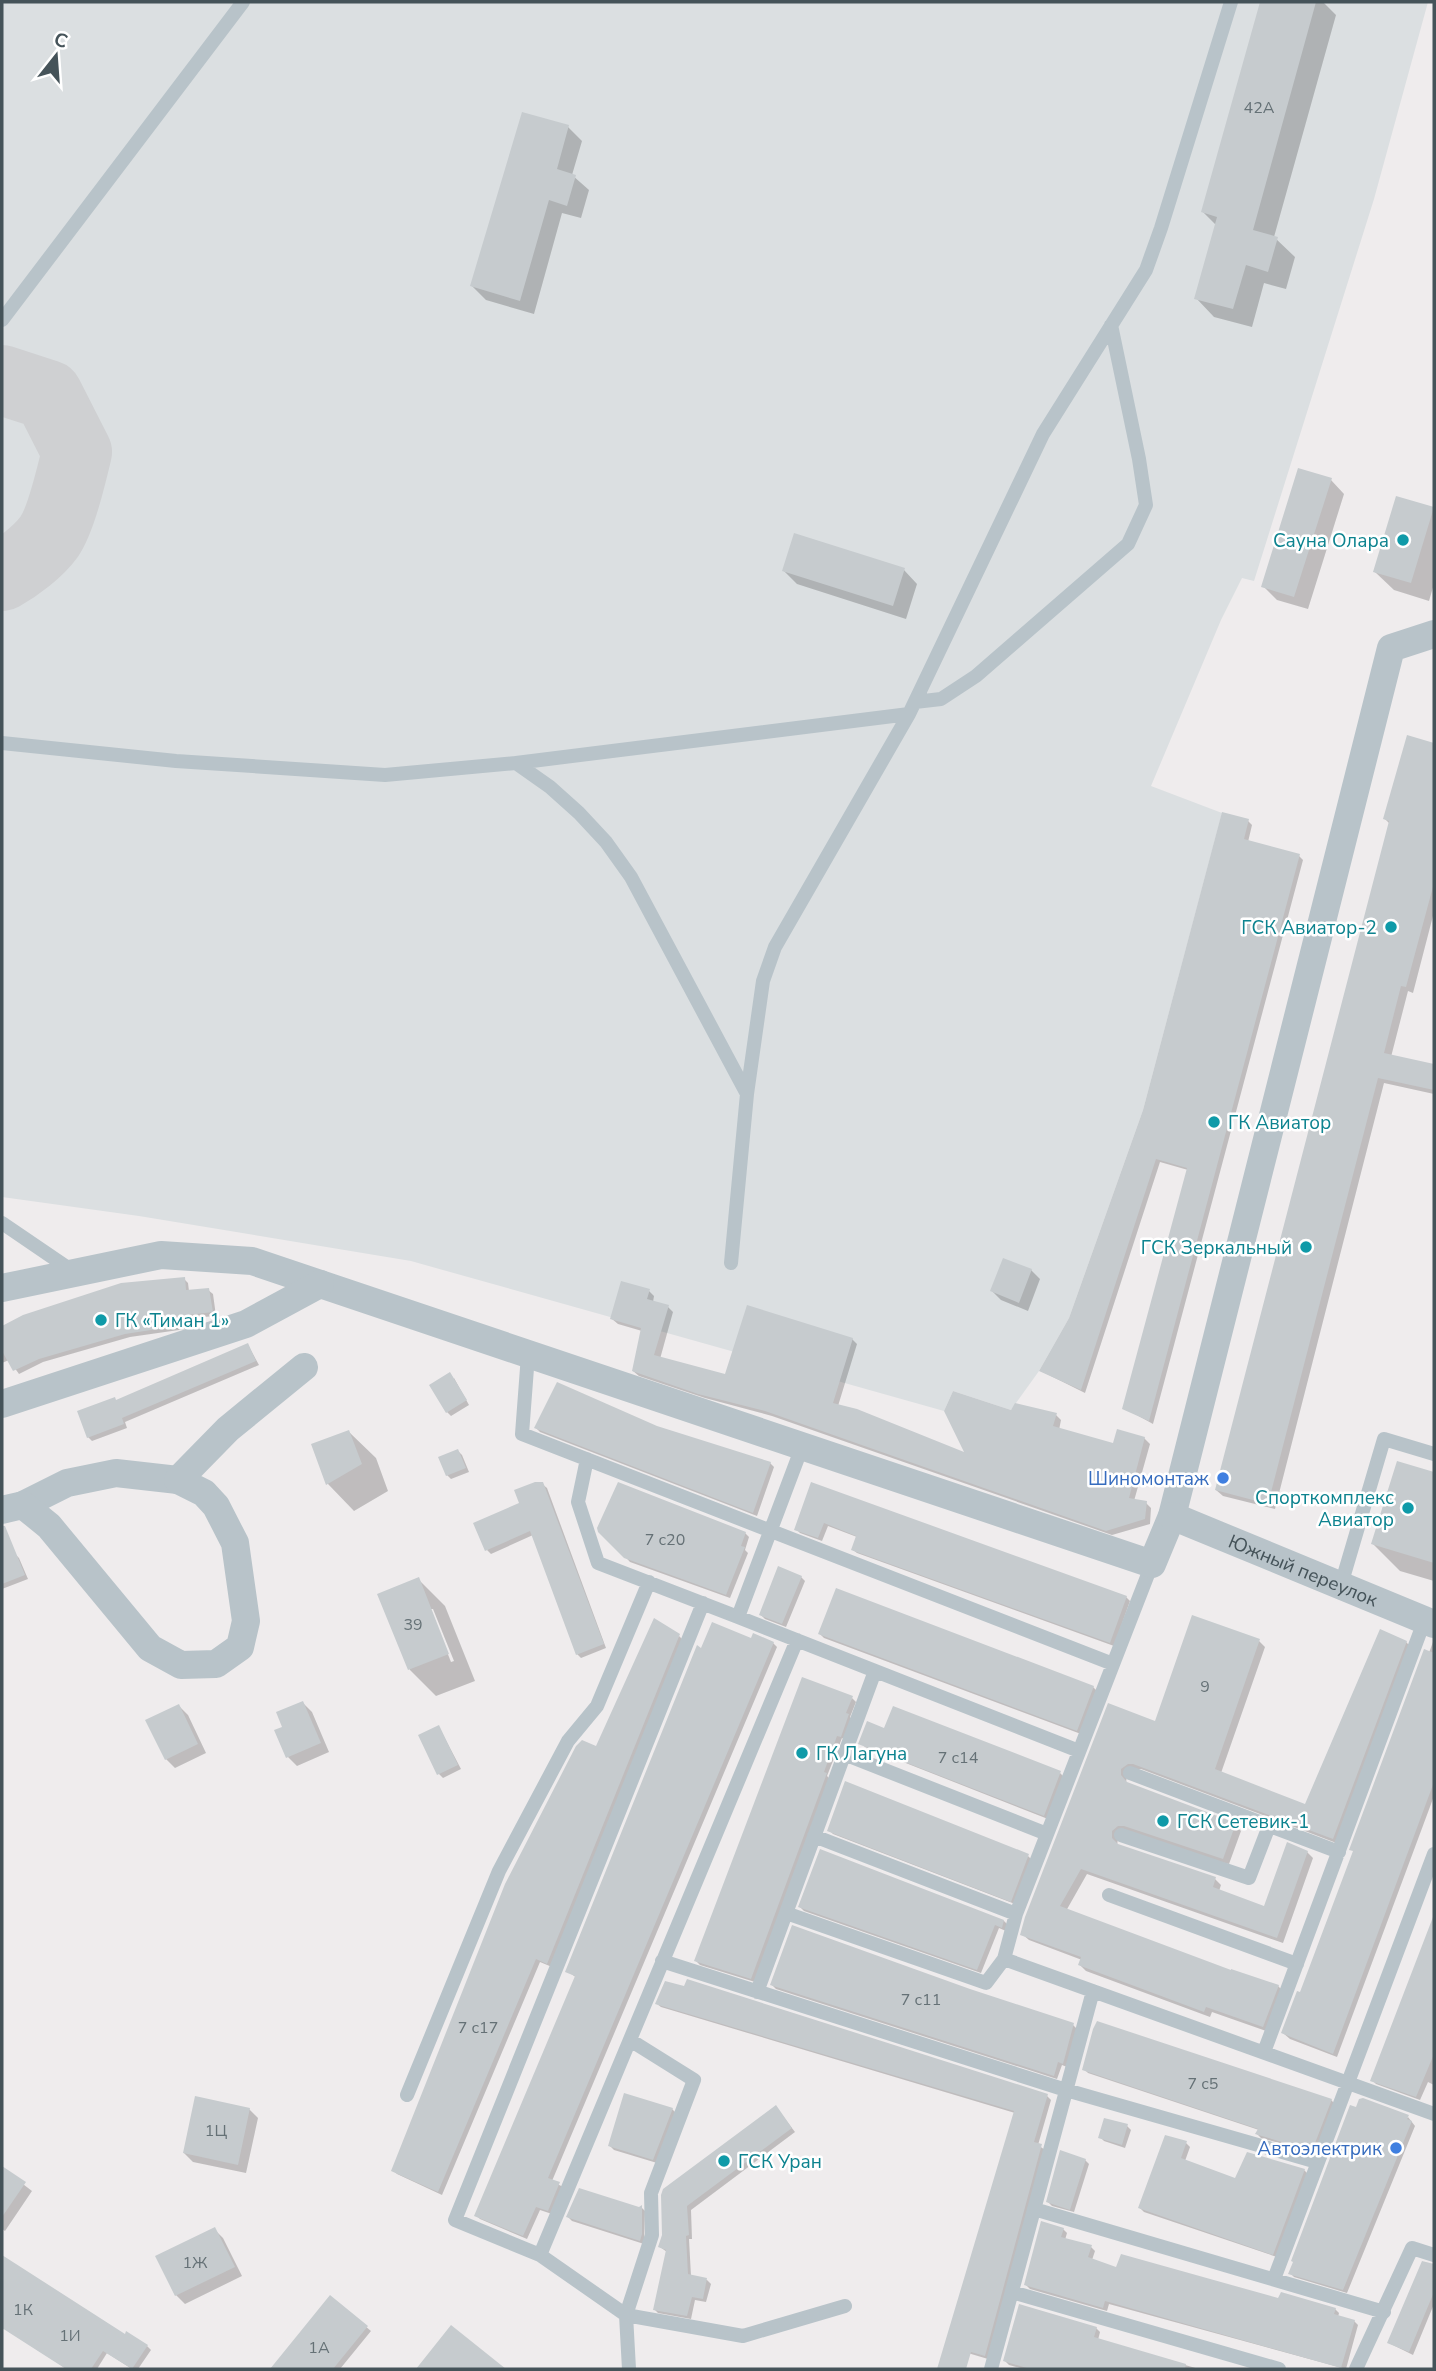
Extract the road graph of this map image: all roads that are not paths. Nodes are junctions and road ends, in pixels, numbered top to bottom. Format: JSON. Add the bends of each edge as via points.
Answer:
{"nodes":[{"id":1,"x":243,"y":2,"type":"edge"},
{"id":2,"x":1231,"y":2,"type":"edge"},
{"id":3,"x":2,"y":320,"type":"edge"},
{"id":4,"x":1111,"y":325,"type":"junction"},
{"id":5,"x":1434,"y":634,"type":"edge"},
{"id":6,"x":912,"y":708,"type":"junction"},
{"id":7,"x":2,"y":743,"type":"edge"},
{"id":8,"x":516,"y":763,"type":"junction"},
{"id":9,"x":747,"y":1094,"type":"junction"},
{"id":10,"x":2,"y":1223,"type":"edge"},
{"id":11,"x":731,"y":1263,"type":"dead end"},
{"id":12,"x":75,"y":1273,"type":"junction"},
{"id":13,"x":320,"y":1284,"type":"junction"},
{"id":14,"x":2,"y":1288,"type":"edge"},
{"id":15,"x":528,"y":1354,"type":"junction"},
{"id":16,"x":304,"y":1367,"type":"dead end"},
{"id":17,"x":2,"y":1404,"type":"edge"},
{"id":18,"x":802,"y":1447,"type":"junction"},
{"id":19,"x":1434,"y":1454,"type":"edge"},
{"id":20,"x":587,"y":1459,"type":"junction"},
{"id":21,"x":178,"y":1480,"type":"junction"},
{"id":22,"x":12,"y":1507,"type":"edge"},
{"id":23,"x":1172,"y":1516,"type":"junction"},
{"id":24,"x":770,"y":1531,"type":"junction"},
{"id":25,"x":1152,"y":1564,"type":"junction"},
{"id":26,"x":649,"y":1583,"type":"junction"},
{"id":27,"x":1341,"y":1585,"type":"junction"},
{"id":28,"x":703,"y":1603,"type":"junction"},
{"id":29,"x":738,"y":1617,"type":"junction"},
{"id":30,"x":1429,"y":1622,"type":"edge"},
{"id":31,"x":797,"y":1640,"type":"junction"},
{"id":32,"x":1113,"y":1664,"type":"junction"},
{"id":33,"x":875,"y":1671,"type":"junction"},
{"id":34,"x":1079,"y":1751,"type":"junction"},
{"id":35,"x":844,"y":1754,"type":"junction"},
{"id":36,"x":1130,"y":1773,"type":"dead end"},
{"id":37,"x":1269,"y":1826,"type":"junction"},
{"id":38,"x":1047,"y":1834,"type":"junction"},
{"id":39,"x":1121,"y":1835,"type":"dead end"},
{"id":40,"x":814,"y":1836,"type":"junction"},
{"id":41,"x":1339,"y":1852,"type":"junction"},
{"id":42,"x":1434,"y":1854,"type":"edge"},
{"id":43,"x":1109,"y":1895,"type":"dead end"},
{"id":44,"x":786,"y":1913,"type":"junction"},
{"id":45,"x":1016,"y":1914,"type":"junction"},
{"id":46,"x":1004,"y":1959,"type":"junction"},
{"id":47,"x":662,"y":1961,"type":"junction"},
{"id":48,"x":1297,"y":1964,"type":"junction"},
{"id":49,"x":1093,"y":1991,"type":"junction"},
{"id":50,"x":757,"y":1993,"type":"junction"},
{"id":51,"x":630,"y":2040,"type":"junction"},
{"id":52,"x":1264,"y":2052,"type":"junction"},
{"id":53,"x":1348,"y":2083,"type":"junction"},
{"id":54,"x":1066,"y":2090,"type":"junction"},
{"id":55,"x":407,"y":2095,"type":"dead end"},
{"id":56,"x":1434,"y":2114,"type":"edge"},
{"id":57,"x":1317,"y":2162,"type":"junction"},
{"id":58,"x":1034,"y":2209,"type":"junction"},
{"id":59,"x":540,"y":2255,"type":"junction"},
{"id":60,"x":1434,"y":2255,"type":"edge"},
{"id":61,"x":1275,"y":2279,"type":"junction"},
{"id":62,"x":1012,"y":2292,"type":"junction"},
{"id":63,"x":845,"y":2306,"type":"dead end"},
{"id":64,"x":1384,"y":2312,"type":"junction"},
{"id":65,"x":626,"y":2315,"type":"junction"},
{"id":66,"x":629,"y":2369,"type":"edge"},
{"id":67,"x":991,"y":2369,"type":"edge"},
{"id":68,"x":1279,"y":2369,"type":"edge"},
{"id":69,"x":1356,"y":2369,"type":"edge"}],
"edges":[{"from":1,"to":3,"type":"lane"},
{"from":2,"to":4,"type":"lane","via":[[1146,270]]},
{"from":4,"to":6,"type":"lane","via":[[1043,434]]},
{"from":4,"to":6,"type":"lane","via":[[1146,505],[1128,544],[976,676],[942,699]]},
{"from":5,"to":23,"type":"street","via":[[1391,648]]},
{"from":6,"to":8,"type":"lane"},
{"from":6,"to":9,"type":"lane","via":[[775,947],[763,981]]},
{"from":7,"to":8,"type":"lane","via":[[384,775]]},
{"from":8,"to":9,"type":"lane","via":[[579,813],[631,877]]},
{"from":9,"to":11,"type":"lane"},
{"from":10,"to":12,"type":"lane"},
{"from":12,"to":13,"type":"street","via":[[161,1255],[252,1261]]},
{"from":12,"to":14,"type":"street"},
{"from":13,"to":15,"type":"street"},
{"from":13,"to":17,"type":"street","via":[[246,1324]]},
{"from":15,"to":18,"type":"street"},
{"from":15,"to":20,"type":"lane","via":[[522,1434]]},
{"from":16,"to":21,"type":"street","via":[[228,1429]]},
{"from":18,"to":24,"type":"lane"},
{"from":18,"to":25,"type":"street"},
{"from":19,"to":27,"type":"lane","via":[[1384,1439]]},
{"from":20,"to":24,"type":"lane"},
{"from":20,"to":26,"type":"lane","via":[[578,1502],[598,1563]]},
{"from":21,"to":22,"type":"street","via":[[116,1473],[66,1483]]},
{"from":21,"to":22,"type":"street","via":[[204,1493],[216,1506],[235,1544],[246,1621],[240,1647],[216,1664],[181,1665],[150,1648],[49,1526]]},
{"from":23,"to":25,"type":"street"},
{"from":23,"to":27,"type":"street","name":"Южный переулок"},
{"from":24,"to":29,"type":"lane"},
{"from":24,"to":32,"type":"lane"},
{"from":25,"to":32,"type":"lane"},
{"from":26,"to":28,"type":"lane"},
{"from":26,"to":55,"type":"lane","via":[[597,1706],[568,1741],[499,1871]]},
{"from":27,"to":30,"type":"street","name":"Южный переулок"},
{"from":28,"to":29,"type":"lane"},
{"from":28,"to":59,"type":"lane","via":[[455,2220]]},
{"from":29,"to":31,"type":"lane"},
{"from":30,"to":41,"type":"lane"},
{"from":31,"to":33,"type":"lane"},
{"from":31,"to":47,"type":"lane"},
{"from":32,"to":34,"type":"lane"},
{"from":33,"to":34,"type":"lane"},
{"from":33,"to":35,"type":"lane"},
{"from":34,"to":38,"type":"lane"},
{"from":35,"to":38,"type":"lane"},
{"from":35,"to":40,"type":"lane"},
{"from":36,"to":37,"type":"lane"},
{"from":37,"to":39,"type":"lane","via":[[1249,1878]]},
{"from":37,"to":41,"type":"lane"},
{"from":38,"to":45,"type":"lane"},
{"from":40,"to":44,"type":"lane"},
{"from":40,"to":45,"type":"lane"},
{"from":41,"to":48,"type":"lane"},
{"from":42,"to":53,"type":"lane"},
{"from":43,"to":48,"type":"lane"},
{"from":44,"to":46,"type":"lane","via":[[986,1983]]},
{"from":44,"to":50,"type":"lane"},
{"from":45,"to":46,"type":"lane"},
{"from":46,"to":49,"type":"lane"},
{"from":47,"to":50,"type":"lane"},
{"from":47,"to":51,"type":"lane"},
{"from":48,"to":52,"type":"lane"},
{"from":49,"to":52,"type":"lane"},
{"from":49,"to":54,"type":"lane"},
{"from":50,"to":54,"type":"lane"},
{"from":51,"to":59,"type":"lane"},
{"from":51,"to":65,"type":"lane","via":[[694,2080],[651,2193],[652,2235]]},
{"from":52,"to":53,"type":"lane"},
{"from":53,"to":56,"type":"lane"},
{"from":53,"to":57,"type":"lane"},
{"from":54,"to":57,"type":"lane"},
{"from":54,"to":58,"type":"lane"},
{"from":57,"to":61,"type":"lane"},
{"from":58,"to":61,"type":"lane"},
{"from":58,"to":62,"type":"lane"},
{"from":59,"to":65,"type":"lane"},
{"from":60,"to":64,"type":"lane","via":[[1412,2248]]},
{"from":61,"to":64,"type":"lane"},
{"from":62,"to":67,"type":"lane"},
{"from":62,"to":68,"type":"lane"},
{"from":63,"to":65,"type":"lane","via":[[743,2336]]},
{"from":64,"to":69,"type":"lane"},
{"from":65,"to":66,"type":"lane"}]}
